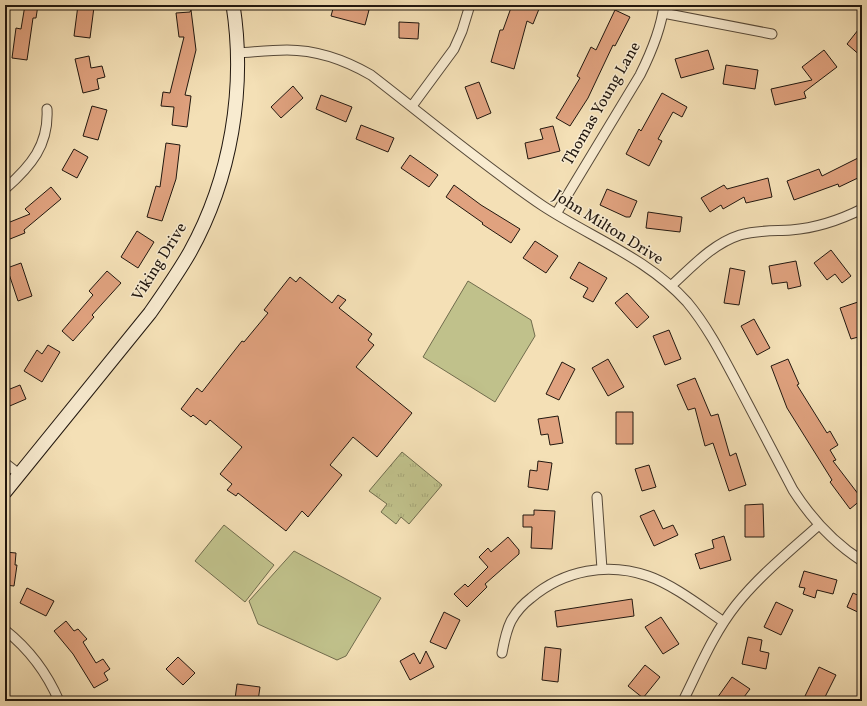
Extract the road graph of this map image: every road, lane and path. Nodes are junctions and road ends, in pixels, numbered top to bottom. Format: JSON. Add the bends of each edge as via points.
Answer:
{"nodes":[{"id":1,"x":233,"y":5,"type":"edge"},
{"id":2,"x":470,"y":5,"type":"edge"},
{"id":3,"x":663,"y":9,"type":"edge"},
{"id":4,"x":772,"y":34,"type":"dead end"},
{"id":5,"x":237,"y":53,"type":"junction"},
{"id":6,"x":412,"y":106,"type":"junction"},
{"id":7,"x":47,"y":109,"type":"dead end"},
{"id":8,"x":5,"y":189,"type":"edge"},
{"id":9,"x":862,"y":209,"type":"edge"},
{"id":10,"x":556,"y":214,"type":"junction"},
{"id":11,"x":671,"y":286,"type":"junction"},
{"id":12,"x":5,"y":463,"type":"edge"},
{"id":13,"x":19,"y":474,"type":"junction"},
{"id":14,"x":5,"y":492,"type":"edge"},
{"id":15,"x":597,"y":497,"type":"dead end"},
{"id":16,"x":819,"y":525,"type":"junction"},
{"id":17,"x":862,"y":561,"type":"edge"},
{"id":18,"x":602,"y":569,"type":"junction"},
{"id":19,"x":724,"y":622,"type":"junction"},
{"id":20,"x":5,"y":630,"type":"edge"},
{"id":21,"x":502,"y":653,"type":"dead end"},
{"id":22,"x":59,"y":701,"type":"edge"},
{"id":23,"x":683,"y":701,"type":"edge"}],
"edges":[{"from":1,"to":5,"type":"street","name":"Viking Drive"},
{"from":2,"to":6,"type":"street","via":[[454,49]]},
{"from":3,"to":4,"type":"street"},
{"from":3,"to":10,"type":"street","name":"Thomas Young Lane","via":[[658,34],[640,75]]},
{"from":5,"to":6,"type":"street","name":"John Milton Drive","via":[[286,50],[331,56],[371,75]]},
{"from":5,"to":13,"type":"street","name":"Viking Drive","via":[[235,105],[224,166],[206,220],[190,251],[150,313]]},
{"from":6,"to":10,"type":"street","name":"John Milton Drive","via":[[520,190]]},
{"from":7,"to":8,"type":"street","via":[[46,133],[41,147],[30,164]]},
{"from":9,"to":11,"type":"street","via":[[823,224],[738,235],[702,257]]},
{"from":10,"to":11,"type":"street","name":"John Milton Drive","via":[[623,251]]},
{"from":11,"to":16,"type":"street","name":"John Milton Drive","via":[[714,340],[793,490]]},
{"from":12,"to":13,"type":"street"},
{"from":13,"to":14,"type":"street","name":"Viking Drive"},
{"from":15,"to":18,"type":"street"},
{"from":16,"to":17,"type":"street","name":"John Milton Drive"},
{"from":16,"to":19,"type":"street","via":[[749,589]]},
{"from":18,"to":19,"type":"street","via":[[650,576]]},
{"from":18,"to":21,"type":"street","via":[[570,575],[539,591],[524,604],[511,621]]},
{"from":19,"to":23,"type":"street"},
{"from":20,"to":22,"type":"street","via":[[36,660]]}]}
